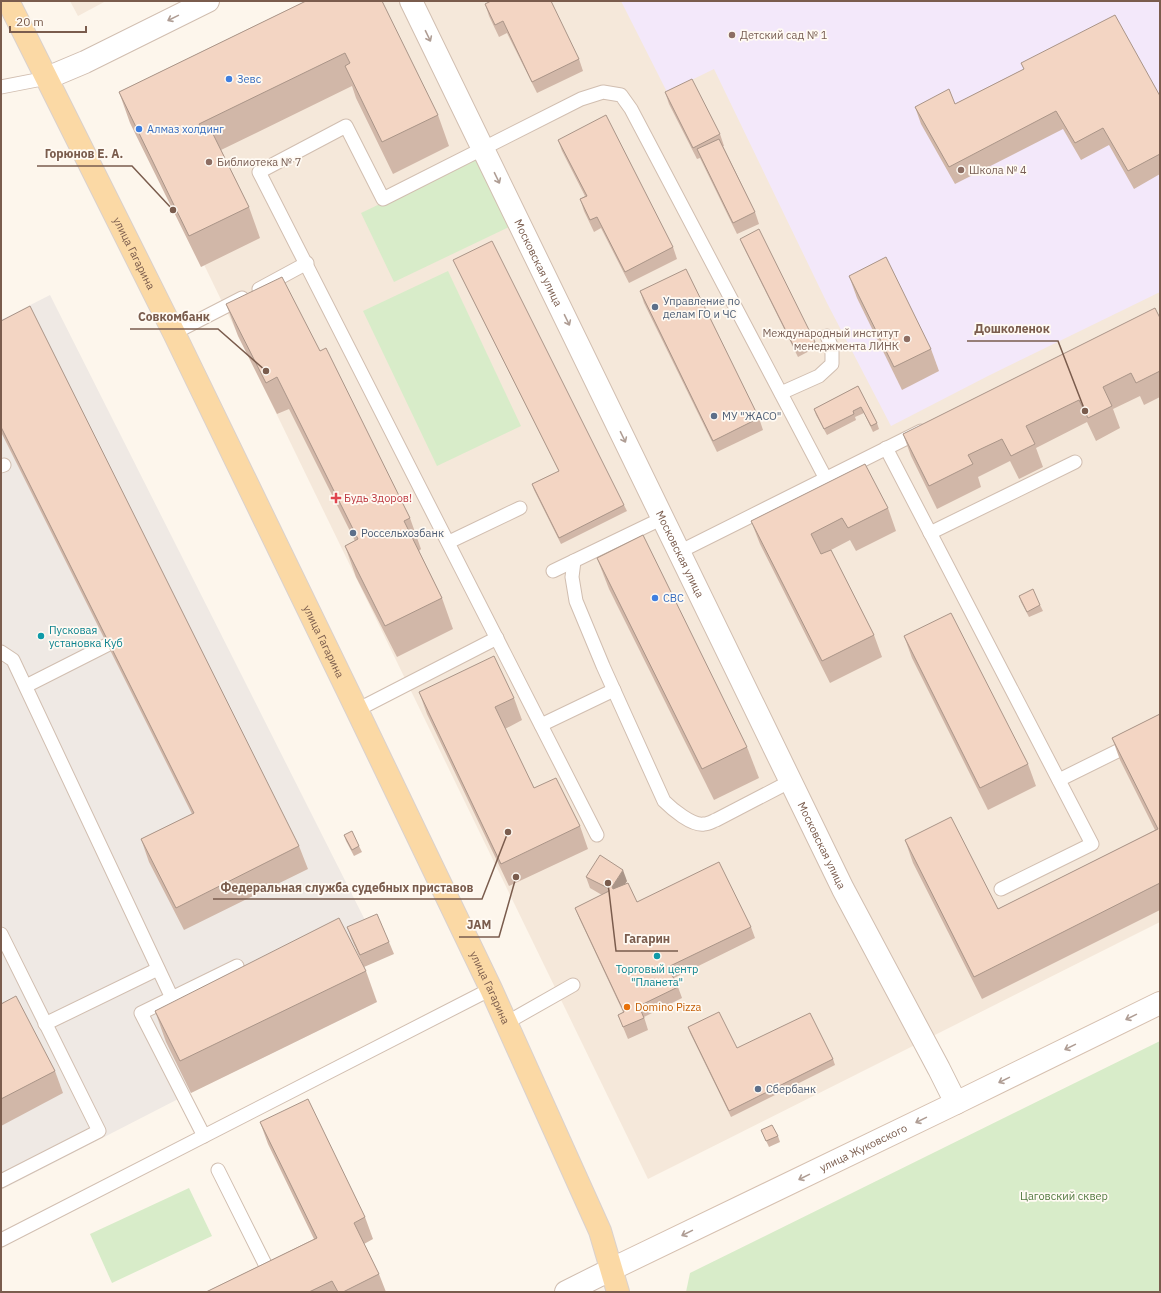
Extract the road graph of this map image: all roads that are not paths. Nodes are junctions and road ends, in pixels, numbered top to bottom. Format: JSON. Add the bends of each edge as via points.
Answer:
{"nodes":[{"id":1,"x":8,"y":1,"type":"edge"},
{"id":2,"x":208,"y":1,"type":"edge"},
{"id":3,"x":411,"y":1,"type":"edge"},
{"id":4,"x":47,"y":78,"type":"junction"},
{"id":5,"x":1,"y":87,"type":"edge"},
{"id":6,"x":483,"y":148,"type":"junction"},
{"id":7,"x":307,"y":263,"type":"junction"},
{"id":8,"x":174,"y":333,"type":"junction"},
{"id":9,"x":827,"y":336,"type":"dead end"},
{"id":10,"x":781,"y":393,"type":"junction"},
{"id":11,"x":936,"y":424,"type":"edge"},
{"id":12,"x":886,"y":448,"type":"junction"},
{"id":13,"x":1075,"y":462,"type":"dead end"},
{"id":14,"x":826,"y":479,"type":"junction"},
{"id":15,"x":520,"y":508,"type":"dead end"},
{"id":16,"x":663,"y":518,"type":"junction"},
{"id":17,"x":930,"y":533,"type":"junction"},
{"id":18,"x":449,"y":542,"type":"junction"},
{"id":19,"x":679,"y":552,"type":"junction"},
{"id":20,"x":574,"y":561,"type":"junction"},
{"id":21,"x":553,"y":571,"type":"dead end"},
{"id":22,"x":497,"y":638,"type":"junction"},
{"id":23,"x":108,"y":646,"type":"edge"},
{"id":24,"x":1,"y":652,"type":"edge"},
{"id":25,"x":26,"y":686,"type":"junction"},
{"id":26,"x":614,"y":690,"type":"junction"},
{"id":27,"x":358,"y":710,"type":"junction"},
{"id":28,"x":541,"y":725,"type":"junction"},
{"id":29,"x":1160,"y":730,"type":"edge"},
{"id":30,"x":1059,"y":780,"type":"junction"},
{"id":31,"x":791,"y":781,"type":"junction"},
{"id":32,"x":597,"y":834,"type":"dead end"},
{"id":33,"x":1001,"y":890,"type":"dead end"},
{"id":34,"x":1,"y":934,"type":"edge"},
{"id":35,"x":237,"y":966,"type":"dead end"},
{"id":36,"x":158,"y":969,"type":"junction"},
{"id":37,"x":573,"y":985,"type":"dead end"},
{"id":38,"x":491,"y":989,"type":"junction"},
{"id":39,"x":172,"y":998,"type":"junction"},
{"id":40,"x":1160,"y":1003,"type":"edge"},
{"id":41,"x":506,"y":1023,"type":"junction"},
{"id":42,"x":44,"y":1024,"type":"junction"},
{"id":43,"x":956,"y":1103,"type":"junction"},
{"id":44,"x":204,"y":1136,"type":"junction"},
{"id":45,"x":218,"y":1170,"type":"dead end"},
{"id":46,"x":1,"y":1181,"type":"edge"},
{"id":47,"x":1,"y":1240,"type":"edge"},
{"id":48,"x":267,"y":1268,"type":"junction"},
{"id":49,"x":612,"y":1269,"type":"junction"},
{"id":50,"x":253,"y":1275,"type":"edge"},
{"id":51,"x":275,"y":1285,"type":"edge"},
{"id":52,"x":566,"y":1292,"type":"edge"},
{"id":53,"x":618,"y":1292,"type":"edge"}],
"edges":[{"from":1,"to":4,"type":"main road","name":"улица Гагарина"},
{"from":2,"to":4,"type":"street","one_way":true},
{"from":3,"to":6,"type":"street","name":"Московская улица","one_way":true},
{"from":4,"to":5,"type":"lane"},
{"from":4,"to":8,"type":"main road","name":"улица Гагарина"},
{"from":6,"to":7,"type":"lane","via":[[382,199],[346,126],[259,172]]},
{"from":6,"to":10,"type":"lane","via":[[581,99],[603,92],[621,95],[635,116]]},
{"from":6,"to":16,"type":"street","name":"Московская улица","one_way":true},
{"from":7,"to":8,"type":"lane"},
{"from":7,"to":18,"type":"lane"},
{"from":8,"to":27,"type":"main road","name":"улица Гагарина"},
{"from":9,"to":10,"type":"lane","via":[[832,348],[832,364],[819,376]]},
{"from":10,"to":14,"type":"lane"},
{"from":11,"to":12,"type":"lane"},
{"from":12,"to":14,"type":"lane"},
{"from":12,"to":17,"type":"lane"},
{"from":13,"to":17,"type":"lane"},
{"from":14,"to":19,"type":"lane"},
{"from":15,"to":18,"type":"lane"},
{"from":16,"to":19,"type":"street","name":"Московская улица"},
{"from":16,"to":20,"type":"lane"},
{"from":17,"to":30,"type":"lane"},
{"from":18,"to":22,"type":"lane"},
{"from":19,"to":31,"type":"street","name":"Московская улица"},
{"from":20,"to":21,"type":"lane"},
{"from":20,"to":26,"type":"lane","via":[[572,577],[576,601]]},
{"from":22,"to":27,"type":"lane"},
{"from":22,"to":28,"type":"lane"},
{"from":23,"to":25,"type":"lane"},
{"from":24,"to":25,"type":"lane","via":[[13,660]]},
{"from":25,"to":36,"type":"lane"},
{"from":26,"to":28,"type":"lane"},
{"from":26,"to":31,"type":"lane","via":[[664,801],[691,821],[703,825],[716,820]]},
{"from":27,"to":38,"type":"main road","name":"улица Гагарина"},
{"from":28,"to":32,"type":"lane"},
{"from":29,"to":30,"type":"lane"},
{"from":30,"to":33,"type":"lane","via":[[1092,844]]},
{"from":31,"to":43,"type":"street","name":"Московская улица","via":[[843,889]]},
{"from":34,"to":42,"type":"lane"},
{"from":35,"to":39,"type":"lane"},
{"from":36,"to":39,"type":"lane"},
{"from":36,"to":42,"type":"lane"},
{"from":37,"to":41,"type":"lane"},
{"from":38,"to":41,"type":"main road","name":"улица Гагарина"},
{"from":38,"to":44,"type":"lane"},
{"from":39,"to":44,"type":"lane","via":[[142,1012]]},
{"from":40,"to":43,"type":"street","name":"улица Жуковского","one_way":true},
{"from":41,"to":49,"type":"main road","name":"улица Гагарина","via":[[600,1231]]},
{"from":42,"to":46,"type":"lane","via":[[98,1131]]},
{"from":43,"to":49,"type":"street","name":"улица Жуковского","one_way":true},
{"from":44,"to":47,"type":"lane"},
{"from":45,"to":48,"type":"lane"},
{"from":48,"to":50,"type":"lane"},
{"from":48,"to":51,"type":"lane"},
{"from":49,"to":52,"type":"street","name":"улица Жуковского"},
{"from":49,"to":53,"type":"main road","name":"улица Гагарина"}]}
